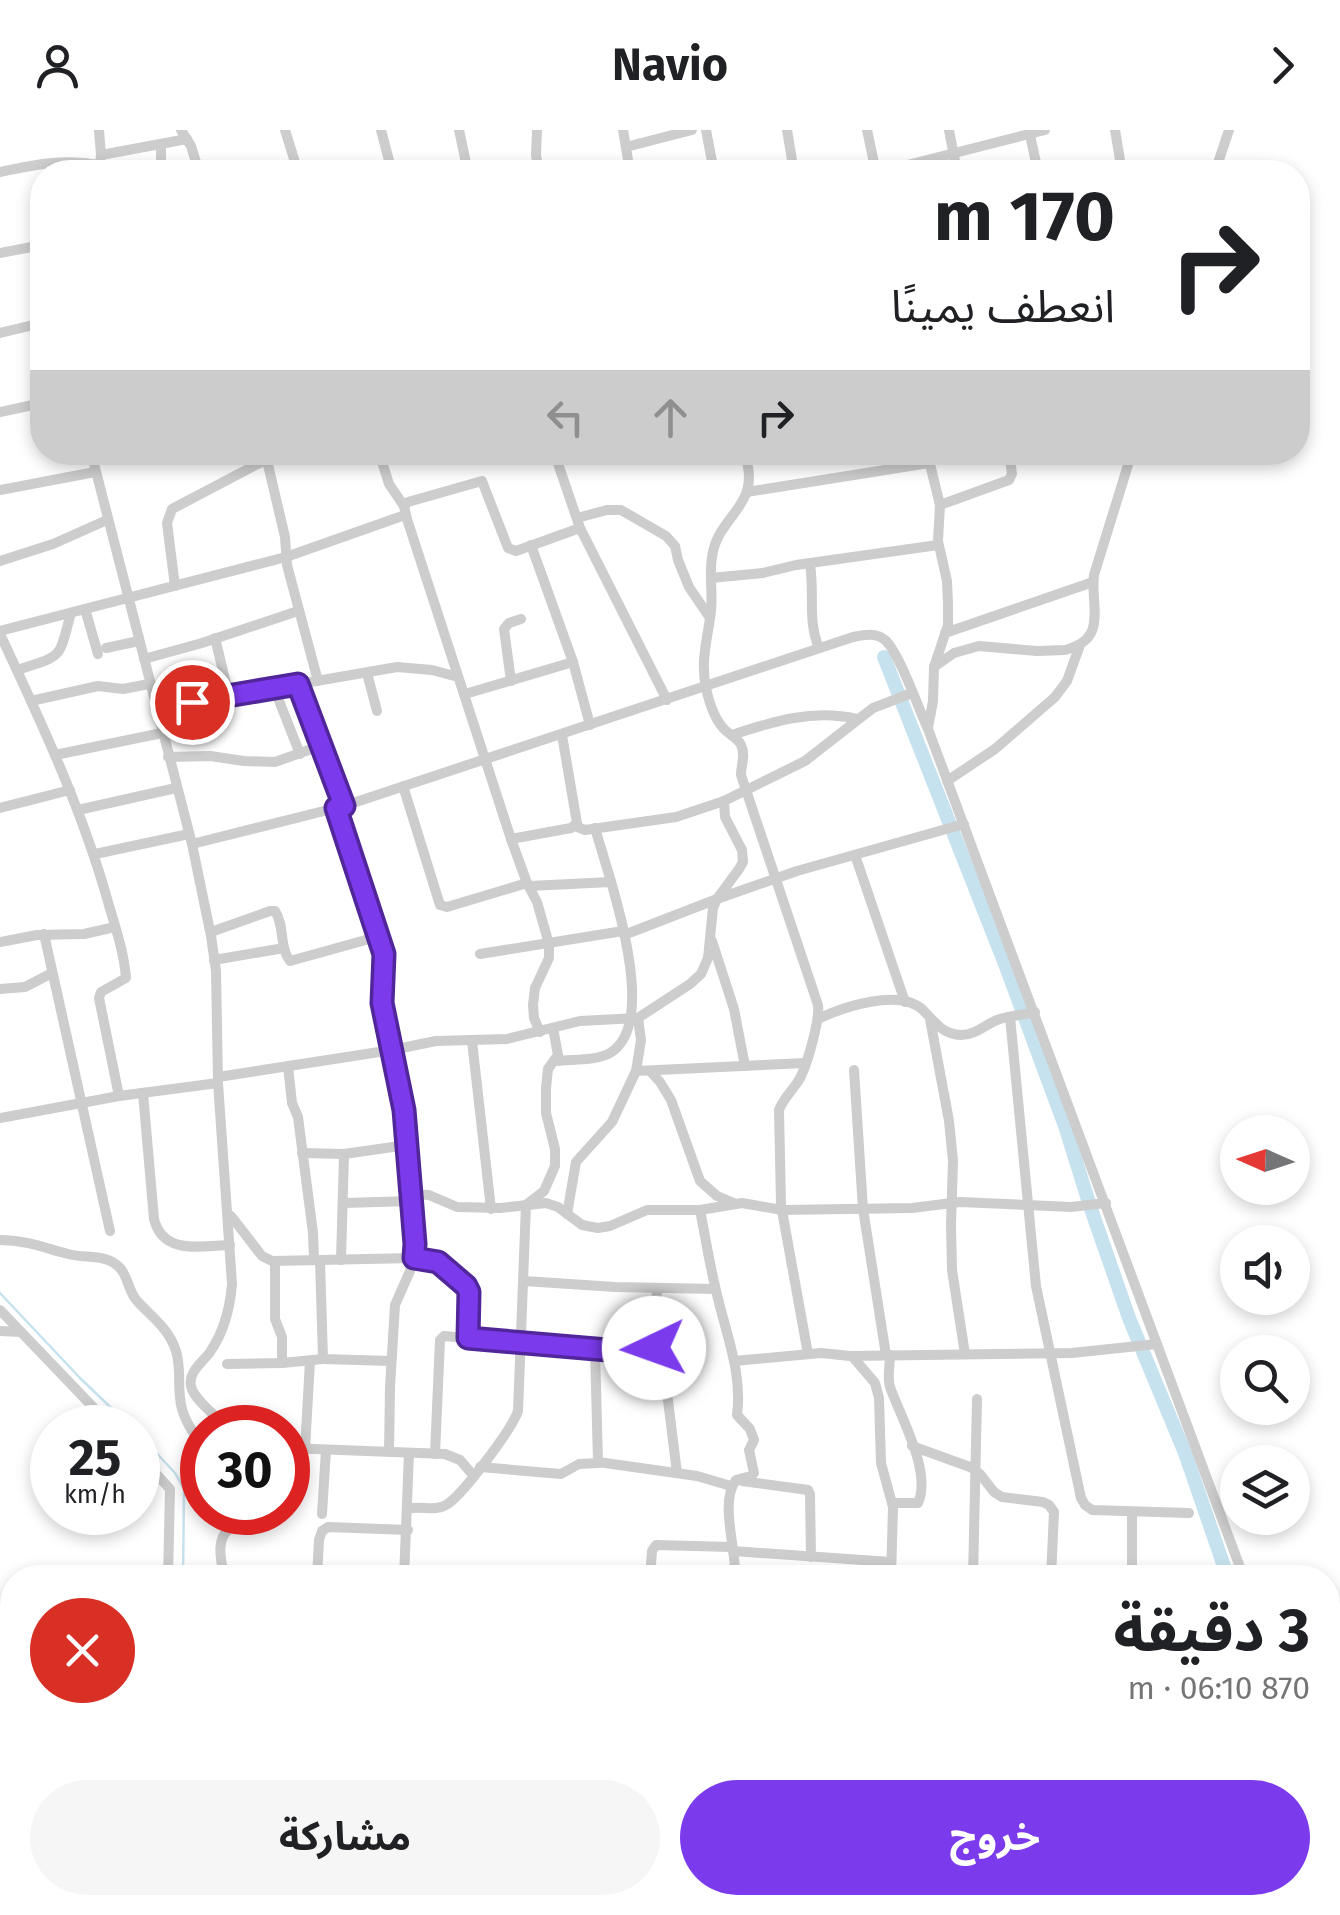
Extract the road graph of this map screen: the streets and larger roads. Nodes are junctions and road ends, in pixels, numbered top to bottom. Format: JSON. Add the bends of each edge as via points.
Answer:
{"nodes":[{"id":1,"x":99,"y":130,"type":"edge"},
{"id":2,"x":285,"y":130,"type":"edge"},
{"id":3,"x":381,"y":130,"type":"edge"},
{"id":4,"x":459,"y":130,"type":"edge"},
{"id":5,"x":538,"y":130,"type":"edge"},
{"id":6,"x":622,"y":130,"type":"edge"},
{"id":7,"x":692,"y":130,"type":"edge"},
{"id":8,"x":706,"y":130,"type":"edge"},
{"id":9,"x":787,"y":130,"type":"edge"},
{"id":10,"x":867,"y":130,"type":"edge"},
{"id":11,"x":949,"y":130,"type":"edge"},
{"id":12,"x":1045,"y":130,"type":"edge"},
{"id":13,"x":1115,"y":130,"type":"edge"},
{"id":14,"x":1229,"y":130,"type":"edge"},
{"id":15,"x":1030,"y":134,"type":"junction"},
{"id":16,"x":184,"y":135,"type":"edge"},
{"id":17,"x":162,"y":144,"type":"junction"},
{"id":18,"x":626,"y":148,"type":"junction"},
{"id":19,"x":953,"y":154,"type":"junction"},
{"id":20,"x":100,"y":160,"type":"edge"},
{"id":21,"x":112,"y":160,"type":"edge"},
{"id":22,"x":161,"y":160,"type":"edge"},
{"id":23,"x":194,"y":160,"type":"edge"},
{"id":24,"x":294,"y":160,"type":"edge"},
{"id":25,"x":389,"y":160,"type":"edge"},
{"id":26,"x":465,"y":160,"type":"edge"},
{"id":27,"x":537,"y":160,"type":"edge"},
{"id":28,"x":628,"y":160,"type":"edge"},
{"id":29,"x":712,"y":160,"type":"edge"},
{"id":30,"x":792,"y":160,"type":"edge"},
{"id":31,"x":875,"y":160,"type":"edge"},
{"id":32,"x":928,"y":160,"type":"edge"},
{"id":33,"x":955,"y":160,"type":"edge"},
{"id":34,"x":1035,"y":160,"type":"edge"},
{"id":35,"x":1120,"y":160,"type":"edge"},
{"id":36,"x":1220,"y":160,"type":"edge"},
{"id":37,"x":30,"y":166,"type":"edge"},
{"id":38,"x":0,"y":172,"type":"edge"},
{"id":39,"x":30,"y":247,"type":"edge"},
{"id":40,"x":0,"y":253,"type":"edge"},
{"id":41,"x":30,"y":326,"type":"edge"},
{"id":42,"x":0,"y":333,"type":"edge"},
{"id":43,"x":30,"y":406,"type":"edge"},
{"id":44,"x":0,"y":412,"type":"edge"},
{"id":45,"x":94,"y":465,"type":"edge"},
{"id":46,"x":250,"y":465,"type":"edge"},
{"id":47,"x":268,"y":465,"type":"edge"},
{"id":48,"x":383,"y":465,"type":"edge"},
{"id":49,"x":559,"y":465,"type":"edge"},
{"id":50,"x":748,"y":465,"type":"edge"},
{"id":51,"x":891,"y":465,"type":"edge"},
{"id":52,"x":930,"y":465,"type":"edge"},
{"id":53,"x":1011,"y":465,"type":"edge"},
{"id":54,"x":1128,"y":465,"type":"edge"},
{"id":55,"x":95,"y":472,"type":"junction"},
{"id":56,"x":0,"y":490,"type":"edge"},
{"id":57,"x":747,"y":492,"type":"junction"},
{"id":58,"x":940,"y":504,"type":"junction"},
{"id":59,"x":405,"y":510,"type":"junction"},
{"id":60,"x":107,"y":520,"type":"junction"},
{"id":61,"x":579,"y":523,"type":"junction"},
{"id":62,"x":531,"y":545,"type":"junction"},
{"id":63,"x":938,"y":545,"type":"junction"},
{"id":64,"x":286,"y":557,"type":"junction"},
{"id":65,"x":0,"y":561,"type":"edge"},
{"id":66,"x":810,"y":565,"type":"junction"},
{"id":67,"x":711,"y":578,"type":"junction"},
{"id":68,"x":1093,"y":582,"type":"junction"},
{"id":69,"x":175,"y":586,"type":"junction"},
{"id":70,"x":128,"y":598,"type":"junction"},
{"id":71,"x":85,"y":610,"type":"junction"},
{"id":72,"x":298,"y":610,"type":"junction"},
{"id":73,"x":71,"y":613,"type":"junction"},
{"id":74,"x":710,"y":618,"type":"junction"},
{"id":75,"x":521,"y":620,"type":"dead end"},
{"id":76,"x":0,"y":633,"type":"edge"},
{"id":77,"x":945,"y":633,"type":"junction"},
{"id":78,"x":214,"y":638,"type":"junction"},
{"id":79,"x":139,"y":641,"type":"junction"},
{"id":80,"x":1080,"y":645,"type":"junction"},
{"id":81,"x":819,"y":648,"type":"junction"},
{"id":82,"x":144,"y":659,"type":"junction"},
{"id":83,"x":573,"y":662,"type":"junction"},
{"id":84,"x":10,"y":664,"type":"edge"},
{"id":85,"x":934,"y":666,"type":"junction"},
{"id":86,"x":367,"y":672,"type":"junction"},
{"id":87,"x":458,"y":677,"type":"junction"},
{"id":88,"x":511,"y":680,"type":"junction"},
{"id":89,"x":318,"y":681,"type":"junction"},
{"id":90,"x":150,"y":684,"type":"junction"},
{"id":91,"x":298,"y":684,"type":"junction"},
{"id":92,"x":706,"y":687,"type":"junction"},
{"id":93,"x":274,"y":688,"type":"junction"},
{"id":94,"x":912,"y":693,"type":"junction"},
{"id":95,"x":465,"y":694,"type":"junction"},
{"id":96,"x":228,"y":696,"type":"junction"},
{"id":97,"x":666,"y":700,"type":"junction"},
{"id":98,"x":31,"y":701,"type":"junction"},
{"id":99,"x":155,"y":709,"type":"junction"},
{"id":100,"x":376,"y":711,"type":"dead end"},
{"id":101,"x":857,"y":719,"type":"junction"},
{"id":102,"x":590,"y":725,"type":"junction"},
{"id":103,"x":928,"y":729,"type":"junction"},
{"id":104,"x":162,"y":734,"type":"junction"},
{"id":105,"x":562,"y":734,"type":"junction"},
{"id":106,"x":732,"y":735,"type":"junction"},
{"id":107,"x":320,"y":746,"type":"junction"},
{"id":108,"x":300,"y":754,"type":"junction"},
{"id":109,"x":55,"y":755,"type":"junction"},
{"id":110,"x":168,"y":758,"type":"junction"},
{"id":111,"x":485,"y":760,"type":"junction"},
{"id":112,"x":947,"y":781,"type":"junction"},
{"id":113,"x":403,"y":786,"type":"junction"},
{"id":114,"x":176,"y":788,"type":"junction"},
{"id":115,"x":746,"y":788,"type":"junction"},
{"id":116,"x":70,"y":790,"type":"junction"},
{"id":117,"x":724,"y":801,"type":"junction"},
{"id":118,"x":340,"y":807,"type":"junction"},
{"id":119,"x":0,"y":808,"type":"edge"},
{"id":120,"x":78,"y":810,"type":"junction"},
{"id":121,"x":964,"y":824,"type":"junction"},
{"id":122,"x":575,"y":826,"type":"junction"},
{"id":123,"x":595,"y":828,"type":"junction"},
{"id":124,"x":190,"y":839,"type":"junction"},
{"id":125,"x":512,"y":839,"type":"junction"},
{"id":126,"x":94,"y":854,"type":"junction"},
{"id":127,"x":855,"y":855,"type":"junction"},
{"id":128,"x":775,"y":878,"type":"junction"},
{"id":129,"x":610,"y":882,"type":"junction"},
{"id":130,"x":528,"y":885,"type":"junction"},
{"id":131,"x":717,"y":899,"type":"junction"},
{"id":132,"x":115,"y":928,"type":"junction"},
{"id":133,"x":210,"y":932,"type":"junction"},
{"id":134,"x":624,"y":933,"type":"junction"},
{"id":135,"x":44,"y":934,"type":"junction"},
{"id":136,"x":380,"y":936,"type":"junction"},
{"id":137,"x":711,"y":937,"type":"junction"},
{"id":138,"x":0,"y":942,"type":"edge"},
{"id":139,"x":549,"y":944,"type":"junction"},
{"id":140,"x":284,"y":948,"type":"junction"},
{"id":141,"x":480,"y":954,"type":"dead end"},
{"id":142,"x":214,"y":960,"type":"junction"},
{"id":143,"x":52,"y":973,"type":"junction"},
{"id":144,"x":0,"y":990,"type":"edge"},
{"id":145,"x":905,"y":1002,"type":"junction"},
{"id":146,"x":1035,"y":1012,"type":"junction"},
{"id":147,"x":1010,"y":1017,"type":"junction"},
{"id":148,"x":930,"y":1018,"type":"junction"},
{"id":149,"x":635,"y":1019,"type":"junction"},
{"id":150,"x":818,"y":1019,"type":"junction"},
{"id":151,"x":553,"y":1028,"type":"junction"},
{"id":152,"x":540,"y":1032,"type":"junction"},
{"id":153,"x":472,"y":1041,"type":"junction"},
{"id":154,"x":392,"y":1050,"type":"junction"},
{"id":155,"x":556,"y":1061,"type":"junction"},
{"id":156,"x":805,"y":1063,"type":"junction"},
{"id":157,"x":288,"y":1066,"type":"junction"},
{"id":158,"x":745,"y":1066,"type":"junction"},
{"id":159,"x":854,"y":1070,"type":"dead end"},
{"id":160,"x":650,"y":1071,"type":"junction"},
{"id":161,"x":636,"y":1072,"type":"junction"},
{"id":162,"x":218,"y":1080,"type":"junction"},
{"id":163,"x":143,"y":1093,"type":"junction"},
{"id":164,"x":118,"y":1096,"type":"junction"},
{"id":165,"x":82,"y":1102,"type":"junction"},
{"id":166,"x":0,"y":1118,"type":"edge"},
{"id":167,"x":408,"y":1145,"type":"junction"},
{"id":168,"x":302,"y":1153,"type":"junction"},
{"id":169,"x":344,"y":1154,"type":"junction"},
{"id":170,"x":412,"y":1198,"type":"junction"},
{"id":171,"x":344,"y":1203,"type":"junction"},
{"id":172,"x":951,"y":1203,"type":"junction"},
{"id":173,"x":1106,"y":1203,"type":"junction"},
{"id":174,"x":735,"y":1204,"type":"junction"},
{"id":175,"x":526,"y":1205,"type":"junction"},
{"id":176,"x":1028,"y":1206,"type":"junction"},
{"id":177,"x":491,"y":1208,"type":"junction"},
{"id":178,"x":863,"y":1209,"type":"junction"},
{"id":179,"x":700,"y":1210,"type":"junction"},
{"id":180,"x":782,"y":1210,"type":"junction"},
{"id":181,"x":229,"y":1214,"type":"junction"},
{"id":182,"x":567,"y":1214,"type":"junction"},
{"id":183,"x":110,"y":1231,"type":"dead end"},
{"id":184,"x":0,"y":1240,"type":"edge"},
{"id":185,"x":230,"y":1245,"type":"junction"},
{"id":186,"x":414,"y":1258,"type":"junction"},
{"id":187,"x":317,"y":1260,"type":"junction"},
{"id":188,"x":341,"y":1260,"type":"junction"},
{"id":189,"x":275,"y":1262,"type":"junction"},
{"id":190,"x":524,"y":1281,"type":"junction"},
{"id":191,"x":715,"y":1288,"type":"junction"},
{"id":192,"x":657,"y":1289,"type":"junction"},
{"id":193,"x":0,"y":1310,"type":"edge"},
{"id":194,"x":0,"y":1330,"type":"edge"},
{"id":195,"x":22,"y":1332,"type":"junction"},
{"id":196,"x":468,"y":1338,"type":"junction"},
{"id":197,"x":522,"y":1344,"type":"junction"},
{"id":198,"x":1158,"y":1344,"type":"junction"},
{"id":199,"x":595,"y":1349,"type":"junction"},
{"id":200,"x":654,"y":1354,"type":"junction"},
{"id":201,"x":808,"y":1354,"type":"junction"},
{"id":202,"x":965,"y":1354,"type":"junction"},
{"id":203,"x":1050,"y":1354,"type":"junction"},
{"id":204,"x":888,"y":1355,"type":"junction"},
{"id":205,"x":852,"y":1356,"type":"junction"},
{"id":206,"x":323,"y":1358,"type":"junction"},
{"id":207,"x":392,"y":1361,"type":"junction"},
{"id":208,"x":734,"y":1361,"type":"junction"},
{"id":209,"x":310,"y":1362,"type":"junction"},
{"id":210,"x":282,"y":1363,"type":"junction"},
{"id":211,"x":227,"y":1364,"type":"dead end"},
{"id":212,"x":186,"y":1378,"type":"junction"},
{"id":213,"x":977,"y":1399,"type":"dead end"},
{"id":214,"x":91,"y":1405,"type":"edge"},
{"id":215,"x":181,"y":1405,"type":"edge"},
{"id":216,"x":205,"y":1405,"type":"edge"},
{"id":217,"x":307,"y":1405,"type":"edge"},
{"id":218,"x":912,"y":1446,"type":"junction"},
{"id":219,"x":310,"y":1449,"type":"edge"},
{"id":220,"x":326,"y":1450,"type":"junction"},
{"id":221,"x":389,"y":1452,"type":"junction"},
{"id":222,"x":409,"y":1453,"type":"junction"},
{"id":223,"x":435,"y":1454,"type":"junction"},
{"id":224,"x":599,"y":1463,"type":"junction"},
{"id":225,"x":975,"y":1470,"type":"junction"},
{"id":226,"x":477,"y":1471,"type":"junction"},
{"id":227,"x":678,"y":1473,"type":"junction"},
{"id":228,"x":160,"y":1477,"type":"edge"},
{"id":229,"x":733,"y":1483,"type":"junction"},
{"id":230,"x":892,"y":1503,"type":"junction"},
{"id":231,"x":408,"y":1510,"type":"junction"},
{"id":232,"x":1132,"y":1512,"type":"junction"},
{"id":233,"x":1189,"y":1513,"type":"dead end"},
{"id":234,"x":322,"y":1514,"type":"dead end"},
{"id":235,"x":408,"y":1530,"type":"junction"},
{"id":236,"x":224,"y":1535,"type":"edge"},
{"id":237,"x":732,"y":1549,"type":"junction"},
{"id":238,"x":810,"y":1556,"type":"junction"},
{"id":239,"x":892,"y":1562,"type":"junction"},
{"id":240,"x":168,"y":1565,"type":"edge"},
{"id":241,"x":223,"y":1565,"type":"edge"},
{"id":242,"x":318,"y":1565,"type":"edge"},
{"id":243,"x":405,"y":1565,"type":"edge"},
{"id":244,"x":651,"y":1565,"type":"edge"},
{"id":245,"x":736,"y":1565,"type":"edge"},
{"id":246,"x":892,"y":1565,"type":"edge"},
{"id":247,"x":973,"y":1565,"type":"edge"},
{"id":248,"x":1052,"y":1565,"type":"edge"},
{"id":249,"x":1132,"y":1565,"type":"edge"},
{"id":250,"x":1239,"y":1565,"type":"edge"}],
"edges":[{"from":1,"to":20,"type":"street"},
{"from":2,"to":24,"type":"street"},
{"from":3,"to":25,"type":"street"},
{"from":4,"to":26,"type":"street"},
{"from":5,"to":27,"type":"street"},
{"from":6,"to":18,"type":"street"},
{"from":7,"to":18,"type":"street"},
{"from":8,"to":29,"type":"street"},
{"from":9,"to":30,"type":"street"},
{"from":10,"to":31,"type":"street"},
{"from":11,"to":19,"type":"street"},
{"from":12,"to":15,"type":"street"},
{"from":13,"to":35,"type":"street"},
{"from":14,"to":36,"type":"street"},
{"from":15,"to":19,"type":"street"},
{"from":15,"to":34,"type":"street"},
{"from":16,"to":17,"type":"street"},
{"from":16,"to":23,"type":"street"},
{"from":17,"to":21,"type":"street"},
{"from":17,"to":22,"type":"street"},
{"from":18,"to":28,"type":"street"},
{"from":19,"to":32,"type":"street"},
{"from":19,"to":33,"type":"street"},
{"from":37,"to":38,"type":"street"},
{"from":39,"to":40,"type":"street"},
{"from":41,"to":42,"type":"street"},
{"from":43,"to":44,"type":"street"},
{"from":45,"to":55,"type":"street"},
{"from":46,"to":69,"type":"street","via":[[172,509],[167,524]]},
{"from":47,"to":64,"type":"street"},
{"from":48,"to":59,"type":"street"},
{"from":49,"to":61,"type":"street"},
{"from":50,"to":57,"type":"street"},
{"from":51,"to":57,"type":"street"},
{"from":52,"to":58,"type":"street"},
{"from":53,"to":58,"type":"street","via":[[1010,479]]},
{"from":54,"to":68,"type":"street"},
{"from":55,"to":56,"type":"street"},
{"from":55,"to":60,"type":"street"},
{"from":57,"to":67,"type":"street","via":[[717,538]]},
{"from":58,"to":63,"type":"street"},
{"from":59,"to":62,"type":"street","via":[[408,502],[482,481],[508,548]]},
{"from":59,"to":64,"type":"street"},
{"from":59,"to":87,"type":"street"},
{"from":60,"to":65,"type":"street"},
{"from":60,"to":70,"type":"street"},
{"from":61,"to":62,"type":"street"},
{"from":61,"to":74,"type":"street","via":[[621,510],[670,538]]},
{"from":61,"to":97,"type":"street"},
{"from":62,"to":83,"type":"street"},
{"from":63,"to":66,"type":"street"},
{"from":63,"to":77,"type":"street","via":[[948,587]]},
{"from":64,"to":69,"type":"street"},
{"from":64,"to":72,"type":"street"},
{"from":66,"to":67,"type":"street"},
{"from":66,"to":81,"type":"street","via":[[810,614]]},
{"from":67,"to":74,"type":"street"},
{"from":68,"to":77,"type":"street"},
{"from":68,"to":80,"type":"street","via":[[1096,616]]},
{"from":69,"to":70,"type":"street"},
{"from":70,"to":71,"type":"street"},
{"from":70,"to":79,"type":"street"},
{"from":71,"to":73,"type":"street"},
{"from":71,"to":79,"type":"street","via":[[102,651]]},
{"from":72,"to":78,"type":"street"},
{"from":72,"to":89,"type":"street"},
{"from":73,"to":76,"type":"street"},
{"from":73,"to":84,"type":"street","via":[[58,654]]},
{"from":74,"to":92,"type":"street"},
{"from":75,"to":88,"type":"street","via":[[504,629]]},
{"from":76,"to":84,"type":"street"},
{"from":77,"to":85,"type":"street"},
{"from":78,"to":82,"type":"street"},
{"from":78,"to":96,"type":"street"},
{"from":79,"to":82,"type":"street"},
{"from":80,"to":85,"type":"street","via":[[1048,651],[970,648]]},
{"from":80,"to":112,"type":"street","via":[[1060,692]]},
{"from":81,"to":92,"type":"street"},
{"from":81,"to":94,"type":"street","via":[[867,634],[885,640]]},
{"from":82,"to":90,"type":"street"},
{"from":83,"to":88,"type":"street"},
{"from":83,"to":102,"type":"street"},
{"from":84,"to":98,"type":"street"},
{"from":85,"to":103,"type":"street"},
{"from":86,"to":87,"type":"street","via":[[408,668]]},
{"from":86,"to":89,"type":"street"},
{"from":86,"to":100,"type":"street"},
{"from":87,"to":95,"type":"street"},
{"from":88,"to":95,"type":"street"},
{"from":89,"to":91,"type":"street"},
{"from":90,"to":98,"type":"street","via":[[98,686]]},
{"from":90,"to":99,"type":"street"},
{"from":91,"to":93,"type":"street"},
{"from":91,"to":107,"type":"street"},
{"from":92,"to":97,"type":"street"},
{"from":92,"to":106,"type":"street","via":[[716,719]]},
{"from":93,"to":96,"type":"street"},
{"from":93,"to":108,"type":"street"},
{"from":94,"to":101,"type":"street"},
{"from":94,"to":103,"type":"street"},
{"from":95,"to":111,"type":"street"},
{"from":96,"to":99,"type":"street"},
{"from":97,"to":102,"type":"street"},
{"from":98,"to":109,"type":"street"},
{"from":99,"to":104,"type":"street"},
{"from":101,"to":106,"type":"street","via":[[804,715]]},
{"from":101,"to":115,"type":"street","via":[[805,760]]},
{"from":102,"to":105,"type":"street"},
{"from":103,"to":112,"type":"street"},
{"from":104,"to":109,"type":"street"},
{"from":104,"to":110,"type":"street"},
{"from":105,"to":111,"type":"street"},
{"from":105,"to":122,"type":"street"},
{"from":106,"to":115,"type":"street","via":[[742,746]]},
{"from":107,"to":108,"type":"street"},
{"from":107,"to":118,"type":"street"},
{"from":108,"to":110,"type":"street","via":[[275,762]]},
{"from":109,"to":116,"type":"street"},
{"from":110,"to":114,"type":"street"},
{"from":111,"to":113,"type":"street"},
{"from":111,"to":125,"type":"street"},
{"from":112,"to":121,"type":"street"},
{"from":113,"to":118,"type":"street"},
{"from":113,"to":130,"type":"street","via":[[440,905]]},
{"from":114,"to":120,"type":"street"},
{"from":114,"to":124,"type":"street"},
{"from":115,"to":117,"type":"street"},
{"from":115,"to":128,"type":"street"},
{"from":116,"to":119,"type":"street"},
{"from":116,"to":120,"type":"street"},
{"from":117,"to":123,"type":"street","via":[[676,817]]},
{"from":117,"to":131,"type":"street","via":[[743,858]]},
{"from":118,"to":124,"type":"street"},
{"from":118,"to":136,"type":"street"},
{"from":120,"to":126,"type":"street"},
{"from":121,"to":127,"type":"street"},
{"from":121,"to":146,"type":"street"},
{"from":122,"to":123,"type":"street"},
{"from":122,"to":125,"type":"street"},
{"from":123,"to":129,"type":"street"},
{"from":124,"to":126,"type":"street"},
{"from":124,"to":133,"type":"street"},
{"from":125,"to":130,"type":"street"},
{"from":126,"to":132,"type":"street"},
{"from":127,"to":128,"type":"street"},
{"from":127,"to":145,"type":"street"},
{"from":128,"to":131,"type":"street"},
{"from":128,"to":150,"type":"street"},
{"from":129,"to":130,"type":"street"},
{"from":129,"to":134,"type":"street"},
{"from":130,"to":139,"type":"street"},
{"from":131,"to":134,"type":"street"},
{"from":131,"to":137,"type":"street"},
{"from":132,"to":135,"type":"street"},
{"from":132,"to":164,"type":"street","via":[[126,978],[99,998]]},
{"from":133,"to":140,"type":"street","via":[[272,911]]},
{"from":133,"to":142,"type":"street"},
{"from":134,"to":139,"type":"street"},
{"from":134,"to":149,"type":"street"},
{"from":135,"to":138,"type":"street"},
{"from":135,"to":143,"type":"street"},
{"from":136,"to":140,"type":"street","via":[[290,961]]},
{"from":136,"to":154,"type":"street","via":[[382,1003]]},
{"from":137,"to":149,"type":"street","via":[[696,980]]},
{"from":137,"to":158,"type":"street"},
{"from":139,"to":141,"type":"street"},
{"from":139,"to":152,"type":"street","via":[[532,1005]]},
{"from":140,"to":142,"type":"street"},
{"from":142,"to":162,"type":"street"},
{"from":143,"to":144,"type":"street"},
{"from":143,"to":165,"type":"street"},
{"from":145,"to":148,"type":"street"},
{"from":145,"to":150,"type":"street","via":[[862,1003]]},
{"from":146,"to":147,"type":"street"},
{"from":146,"to":173,"type":"street"},
{"from":147,"to":148,"type":"street","via":[[963,1035]]},
{"from":147,"to":176,"type":"street"},
{"from":148,"to":172,"type":"street","via":[[949,1121]]},
{"from":149,"to":151,"type":"street"},
{"from":149,"to":155,"type":"street","via":[[609,1054]]},
{"from":149,"to":161,"type":"street","via":[[641,1040]]},
{"from":150,"to":156,"type":"street"},
{"from":151,"to":152,"type":"street"},
{"from":151,"to":155,"type":"street"},
{"from":152,"to":153,"type":"street"},
{"from":153,"to":154,"type":"street","via":[[436,1040]]},
{"from":153,"to":177,"type":"street"},
{"from":154,"to":157,"type":"street"},
{"from":154,"to":167,"type":"street"},
{"from":155,"to":175,"type":"street","via":[[546,1088],[555,1166],[544,1191]]},
{"from":156,"to":158,"type":"street"},
{"from":156,"to":180,"type":"street","via":[[778,1110]]},
{"from":157,"to":162,"type":"street"},
{"from":157,"to":168,"type":"street"},
{"from":158,"to":160,"type":"street"},
{"from":159,"to":178,"type":"street"},
{"from":160,"to":161,"type":"street"},
{"from":160,"to":174,"type":"street","via":[[668,1094],[700,1181]]},
{"from":161,"to":182,"type":"street","via":[[612,1122],[576,1162]]},
{"from":162,"to":163,"type":"street"},
{"from":162,"to":181,"type":"street"},
{"from":163,"to":164,"type":"street"},
{"from":163,"to":185,"type":"street","via":[[157,1232],[176,1245]]},
{"from":164,"to":165,"type":"street"},
{"from":165,"to":166,"type":"street"},
{"from":165,"to":183,"type":"street"},
{"from":167,"to":169,"type":"street"},
{"from":167,"to":170,"type":"street"},
{"from":168,"to":169,"type":"street"},
{"from":168,"to":187,"type":"street"},
{"from":169,"to":171,"type":"street"},
{"from":170,"to":171,"type":"street"},
{"from":170,"to":177,"type":"street","via":[[429,1195],[457,1207]]},
{"from":170,"to":186,"type":"street"},
{"from":171,"to":188,"type":"street"},
{"from":172,"to":176,"type":"street"},
{"from":172,"to":178,"type":"street"},
{"from":172,"to":202,"type":"street","via":[[952,1270]]},
{"from":173,"to":176,"type":"street"},
{"from":173,"to":198,"type":"street"},
{"from":174,"to":179,"type":"street"},
{"from":174,"to":180,"type":"street"},
{"from":175,"to":177,"type":"street"},
{"from":175,"to":182,"type":"street","via":[[546,1203]]},
{"from":175,"to":190,"type":"street"},
{"from":176,"to":203,"type":"street"},
{"from":178,"to":180,"type":"street"},
{"from":178,"to":204,"type":"street"},
{"from":179,"to":182,"type":"street","via":[[647,1210],[598,1228]]},
{"from":179,"to":191,"type":"street"},
{"from":180,"to":201,"type":"street"},
{"from":181,"to":185,"type":"street"},
{"from":181,"to":189,"type":"street","via":[[262,1256]]},
{"from":184,"to":212,"type":"street","via":[[113,1262],[134,1298],[170,1337]]},
{"from":185,"to":212,"type":"street","via":[[227,1317]]},
{"from":186,"to":188,"type":"street"},
{"from":186,"to":196,"type":"street","via":[[438,1262],[466,1286]]},
{"from":186,"to":207,"type":"street","via":[[395,1305]]},
{"from":187,"to":188,"type":"street"},
{"from":187,"to":189,"type":"street"},
{"from":187,"to":206,"type":"street"},
{"from":189,"to":210,"type":"street"},
{"from":190,"to":192,"type":"street"},
{"from":190,"to":197,"type":"street"},
{"from":191,"to":192,"type":"street"},
{"from":191,"to":208,"type":"street"},
{"from":192,"to":200,"type":"street"},
{"from":193,"to":195,"type":"street"},
{"from":194,"to":195,"type":"street"},
{"from":195,"to":214,"type":"street"},
{"from":196,"to":197,"type":"street"},
{"from":196,"to":223,"type":"street","via":[[440,1340]]},
{"from":197,"to":199,"type":"street"},
{"from":197,"to":226,"type":"street","via":[[516,1416]]},
{"from":198,"to":203,"type":"street"},
{"from":198,"to":250,"type":"street"},
{"from":199,"to":200,"type":"street"},
{"from":199,"to":224,"type":"street"},
{"from":200,"to":227,"type":"street","via":[[664,1368]]},
{"from":201,"to":205,"type":"street"},
{"from":201,"to":208,"type":"street"},
{"from":202,"to":203,"type":"street"},
{"from":202,"to":204,"type":"street"},
{"from":203,"to":232,"type":"street","via":[[1083,1502],[1092,1510]]},
{"from":204,"to":205,"type":"street"},
{"from":204,"to":218,"type":"street","via":[[889,1385]]},
{"from":205,"to":230,"type":"street","via":[[877,1390],[881,1463]]},
{"from":206,"to":207,"type":"street"},
{"from":206,"to":209,"type":"street"},
{"from":207,"to":221,"type":"street"},
{"from":208,"to":229,"type":"street","via":[[737,1416],[754,1440],[754,1473]]},
{"from":209,"to":210,"type":"street"},
{"from":209,"to":217,"type":"street"},
{"from":210,"to":211,"type":"street"},
{"from":212,"to":215,"type":"street"},
{"from":212,"to":216,"type":"street"},
{"from":213,"to":225,"type":"street"},
{"from":218,"to":225,"type":"street"},
{"from":218,"to":230,"type":"street","via":[[921,1499]]},
{"from":219,"to":220,"type":"street"},
{"from":220,"to":221,"type":"street"},
{"from":220,"to":234,"type":"street"},
{"from":221,"to":222,"type":"street"},
{"from":222,"to":223,"type":"street"},
{"from":222,"to":231,"type":"street"},
{"from":223,"to":226,"type":"street"},
{"from":224,"to":226,"type":"street","via":[[561,1474]]},
{"from":224,"to":227,"type":"street"},
{"from":225,"to":247,"type":"street"},
{"from":225,"to":248,"type":"street","via":[[998,1495],[1052,1508]]},
{"from":226,"to":231,"type":"street","via":[[446,1505]]},
{"from":227,"to":229,"type":"street"},
{"from":228,"to":240,"type":"street","via":[[170,1488]]},
{"from":229,"to":237,"type":"street"},
{"from":229,"to":238,"type":"street","via":[[810,1492]]},
{"from":230,"to":239,"type":"street"},
{"from":231,"to":235,"type":"street"},
{"from":232,"to":233,"type":"street"},
{"from":232,"to":249,"type":"street"},
{"from":235,"to":242,"type":"street","via":[[328,1526],[319,1540]]},
{"from":235,"to":243,"type":"street"},
{"from":236,"to":241,"type":"street"},
{"from":237,"to":238,"type":"street"},
{"from":237,"to":244,"type":"street","via":[[656,1545]]},
{"from":237,"to":245,"type":"street"},
{"from":238,"to":239,"type":"street"},
{"from":239,"to":246,"type":"street"}]}
